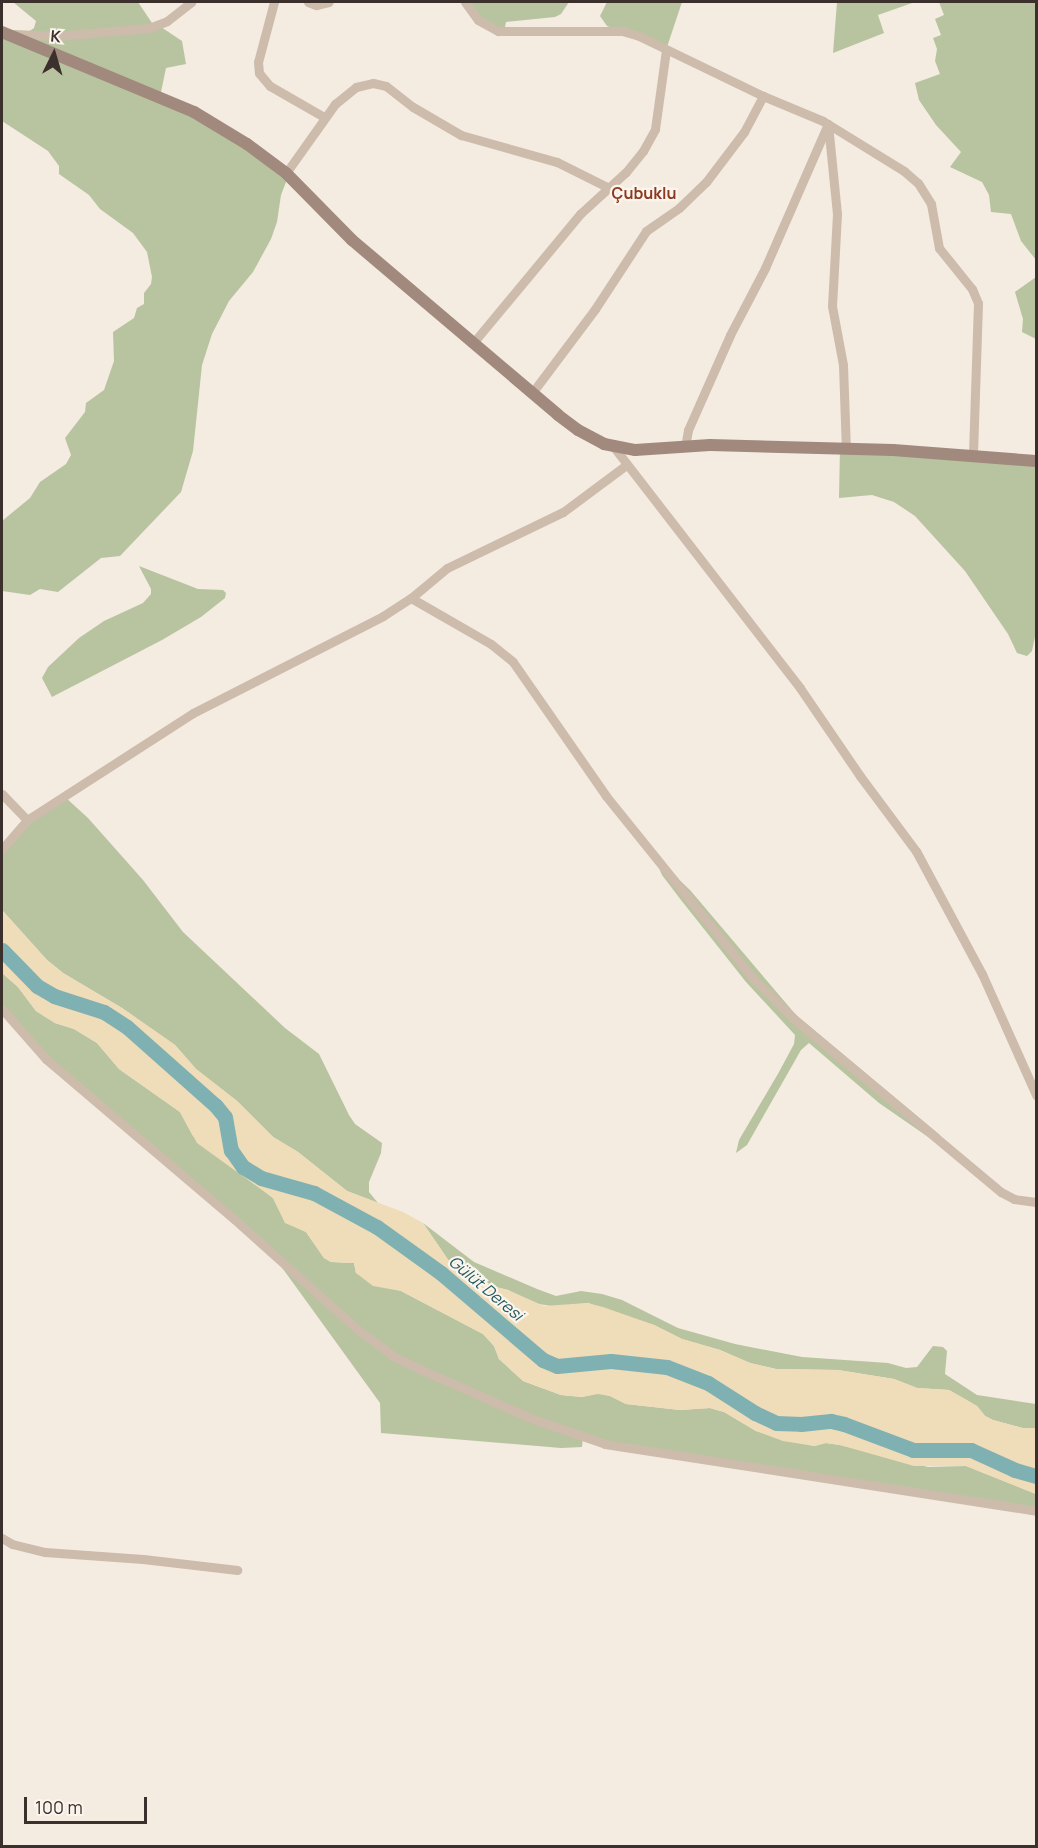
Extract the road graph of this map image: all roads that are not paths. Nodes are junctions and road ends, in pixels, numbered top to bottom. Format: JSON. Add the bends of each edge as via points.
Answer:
{"nodes":[{"id":1,"x":191,"y":2,"type":"edge"},
{"id":2,"x":274,"y":2,"type":"edge"},
{"id":3,"x":308,"y":2,"type":"edge"},
{"id":4,"x":329,"y":2,"type":"edge"},
{"id":5,"x":465,"y":2,"type":"edge"},
{"id":6,"x":4,"y":33,"type":"edge"},
{"id":7,"x":666,"y":50,"type":"junction"},
{"id":8,"x":764,"y":96,"type":"junction"},
{"id":9,"x":324,"y":117,"type":"junction"},
{"id":10,"x":828,"y":124,"type":"junction"},
{"id":11,"x":286,"y":173,"type":"junction"},
{"id":12,"x":607,"y":187,"type":"junction"},
{"id":13,"x":473,"y":343,"type":"junction"},
{"id":14,"x":532,"y":393,"type":"junction"},
{"id":15,"x":613,"y":446,"type":"junction"},
{"id":16,"x":684,"y":447,"type":"junction"},
{"id":17,"x":846,"y":449,"type":"junction"},
{"id":18,"x":973,"y":456,"type":"junction"},
{"id":19,"x":1036,"y":461,"type":"edge"},
{"id":20,"x":626,"y":465,"type":"junction"},
{"id":21,"x":411,"y":598,"type":"junction"},
{"id":22,"x":2,"y":794,"type":"edge"},
{"id":23,"x":27,"y":820,"type":"junction"},
{"id":24,"x":2,"y":849,"type":"edge"},
{"id":25,"x":2,"y":1009,"type":"edge"},
{"id":26,"x":1036,"y":1095,"type":"edge"},
{"id":27,"x":1036,"y":1202,"type":"edge"},
{"id":28,"x":1036,"y":1511,"type":"edge"},
{"id":29,"x":2,"y":1538,"type":"edge"},
{"id":30,"x":237,"y":1570,"type":"dead end"}],
"edges":[{"from":1,"to":6,"type":"street","via":[[167,21],[149,28],[57,36]]},
{"from":2,"to":9,"type":"street","via":[[258,62],[259,73],[270,86]]},
{"from":3,"to":4,"type":"street"},
{"from":5,"to":7,"type":"street","via":[[478,20],[498,31],[622,31]]},
{"from":6,"to":11,"type":"street","via":[[194,112]]},
{"from":7,"to":8,"type":"street"},
{"from":7,"to":12,"type":"street","via":[[659,112],[650,140],[626,172]]},
{"from":8,"to":10,"type":"street"},
{"from":8,"to":14,"type":"street","via":[[744,132],[706,182],[679,208],[646,231],[595,309]]},
{"from":9,"to":11,"type":"street"},
{"from":9,"to":12,"type":"street","via":[[356,87],[379,84],[461,135],[557,162]]},
{"from":10,"to":16,"type":"street","via":[[692,420]]},
{"from":10,"to":17,"type":"street","via":[[837,214],[832,306],[843,365]]},
{"from":10,"to":18,"type":"street","via":[[918,183],[931,204],[939,248],[972,289],[978,303]]},
{"from":11,"to":13,"type":"street","via":[[352,240]]},
{"from":12,"to":13,"type":"street"},
{"from":13,"to":14,"type":"street"},
{"from":14,"to":15,"type":"street","via":[[578,430]]},
{"from":15,"to":16,"type":"street","via":[[635,450]]},
{"from":15,"to":20,"type":"street"},
{"from":16,"to":17,"type":"street"},
{"from":17,"to":18,"type":"street"},
{"from":18,"to":19,"type":"street"},
{"from":20,"to":21,"type":"street","via":[[563,512],[447,568]]},
{"from":20,"to":26,"type":"street","via":[[800,688],[916,851],[982,974]]},
{"from":21,"to":23,"type":"street","via":[[193,713]]},
{"from":21,"to":27,"type":"street","via":[[491,644],[513,662],[606,796],[746,970],[794,1019],[1001,1192],[1014,1199]]},
{"from":22,"to":23,"type":"street"},
{"from":23,"to":24,"type":"street"},
{"from":25,"to":28,"type":"street","via":[[46,1059],[357,1329],[395,1357],[533,1419],[605,1444]]},
{"from":29,"to":30,"type":"street","via":[[45,1552]]}]}
